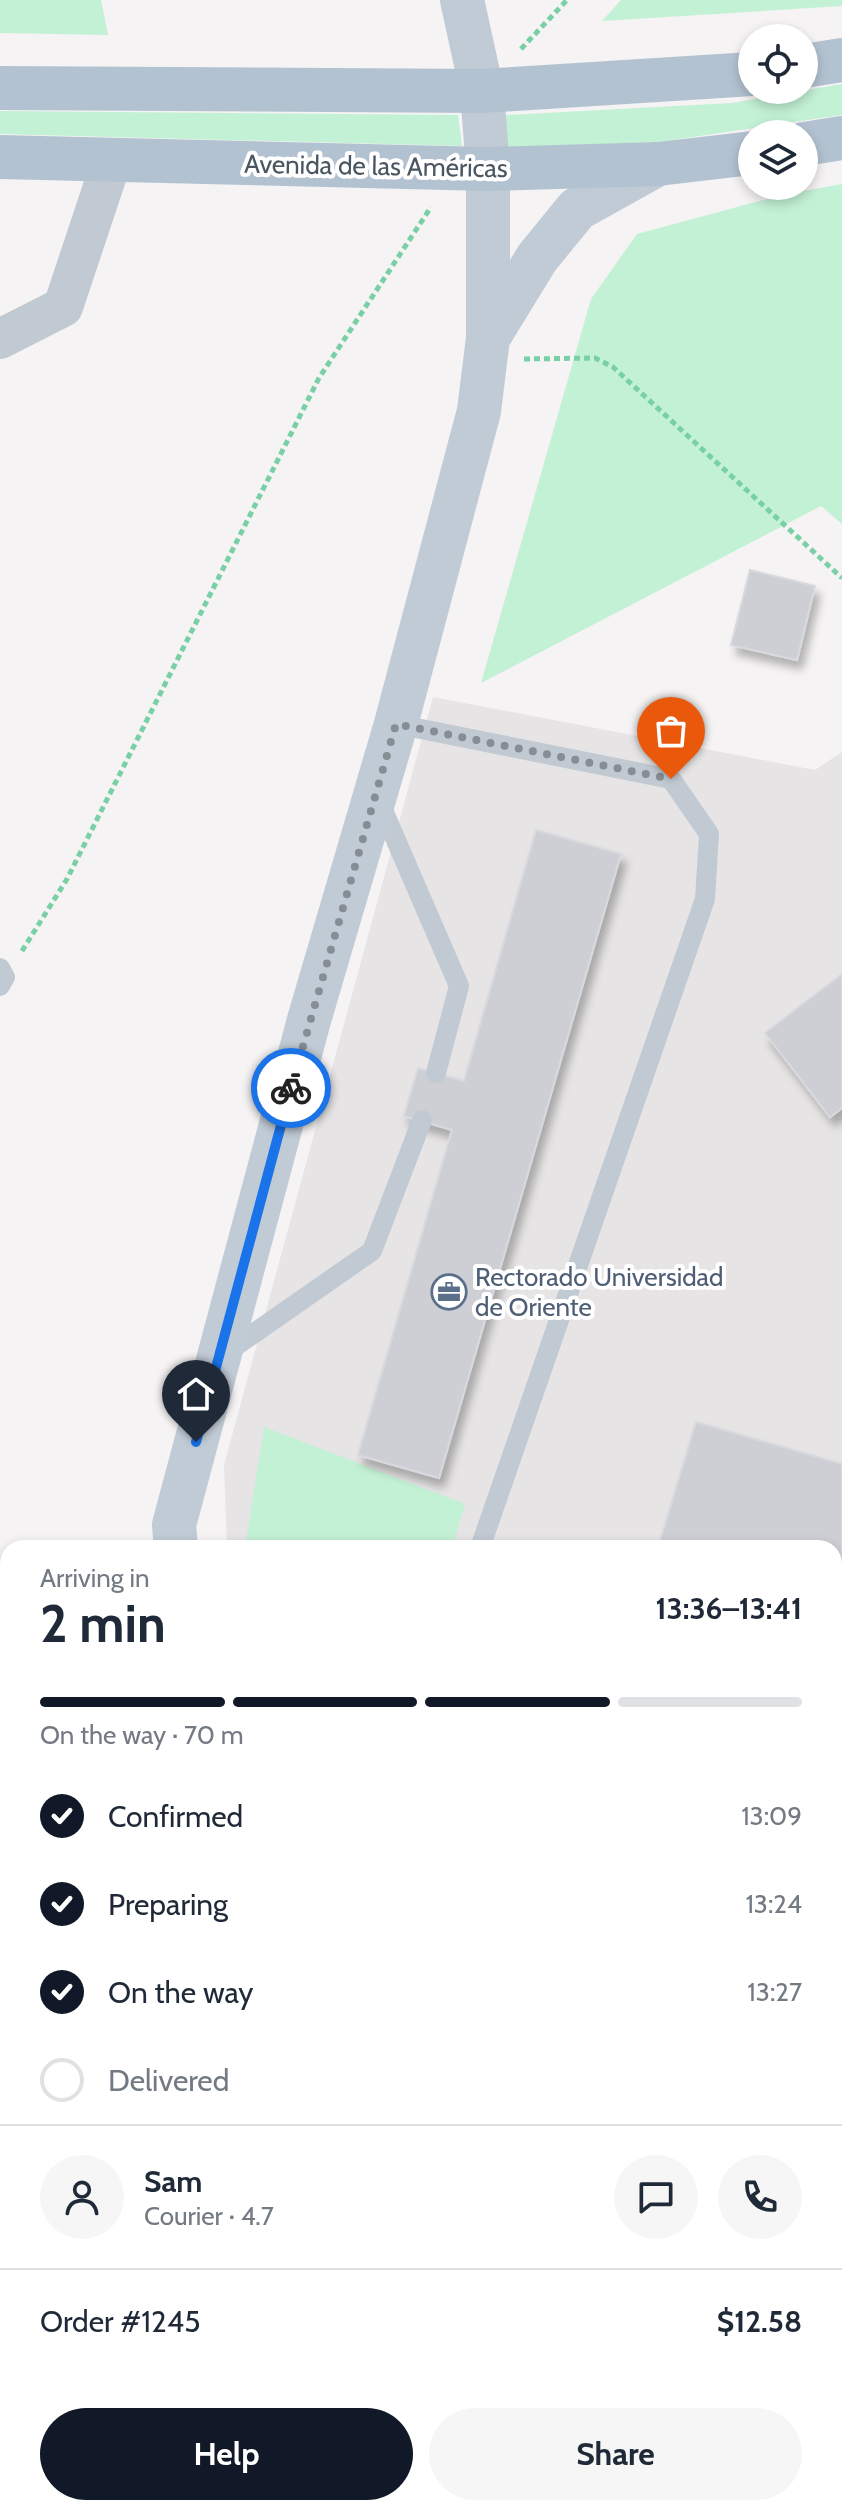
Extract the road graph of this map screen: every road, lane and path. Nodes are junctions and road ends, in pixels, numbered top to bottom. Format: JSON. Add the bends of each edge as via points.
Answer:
{"nodes":[{"id":1,"x":462,"y":0,"type":"edge"},
{"id":2,"x":842,"y":60,"type":"edge"},
{"id":3,"x":818,"y":64,"type":"edge"},
{"id":4,"x":738,"y":75,"type":"edge"},
{"id":5,"x":0,"y":88,"type":"edge"},
{"id":6,"x":482,"y":91,"type":"junction"},
{"id":7,"x":842,"y":138,"type":"edge"},
{"id":8,"x":818,"y":142,"type":"edge"},
{"id":9,"x":738,"y":155,"type":"edge"},
{"id":10,"x":0,"y":157,"type":"edge"},
{"id":11,"x":112,"y":160,"type":"junction"},
{"id":12,"x":658,"y":164,"type":"junction"},
{"id":13,"x":471,"y":169,"type":"junction"},
{"id":14,"x":0,"y":339,"type":"edge"},
{"id":15,"x":488,"y":349,"type":"junction"},
{"id":16,"x":842,"y":578,"type":"edge"},
{"id":17,"x":396,"y":724,"type":"junction"},
{"id":18,"x":375,"y":792,"type":"junction"},
{"id":19,"x":2,"y":977,"type":"edge"},
{"id":20,"x":436,"y":1073,"type":"dead end"},
{"id":21,"x":422,"y":1120,"type":"dead end"},
{"id":22,"x":217,"y":1359,"type":"junction"},
{"id":23,"x":175,"y":1540,"type":"edge"},
{"id":24,"x":483,"y":1540,"type":"edge"}],
"edges":[{"from":1,"to":6,"type":"main road"},
{"from":2,"to":3,"type":"main road"},
{"from":4,"to":6,"type":"main road"},
{"from":5,"to":6,"type":"main road"},
{"from":6,"to":13,"type":"main road"},
{"from":7,"to":8,"type":"main road"},
{"from":9,"to":12,"type":"main road","name":"Avenida de las Américas"},
{"from":10,"to":11,"type":"main road","name":"Avenida de las Américas"},
{"from":11,"to":13,"type":"main road","name":"Avenida de las Américas"},
{"from":11,"to":14,"type":"street","via":[[63,307]]},
{"from":12,"to":13,"type":"main road","name":"Avenida de las Américas"},
{"from":12,"to":15,"type":"main road","via":[[577,209],[537,258]]},
{"from":13,"to":15,"type":"main road"},
{"from":13,"to":19,"type":"path","via":[[319,378],[67,879]]},
{"from":15,"to":16,"type":"path","via":[[595,358],[613,367]]},
{"from":15,"to":17,"type":"main road","via":[[479,411]]},
{"from":17,"to":18,"type":"main road"},
{"from":17,"to":24,"type":"lane","via":[[671,779],[709,834],[705,899]]},
{"from":18,"to":20,"type":"lane","via":[[459,986]]},
{"from":18,"to":22,"type":"main road"},
{"from":21,"to":22,"type":"lane","via":[[372,1251]]},
{"from":22,"to":23,"type":"main road","via":[[174,1525]]}]}
